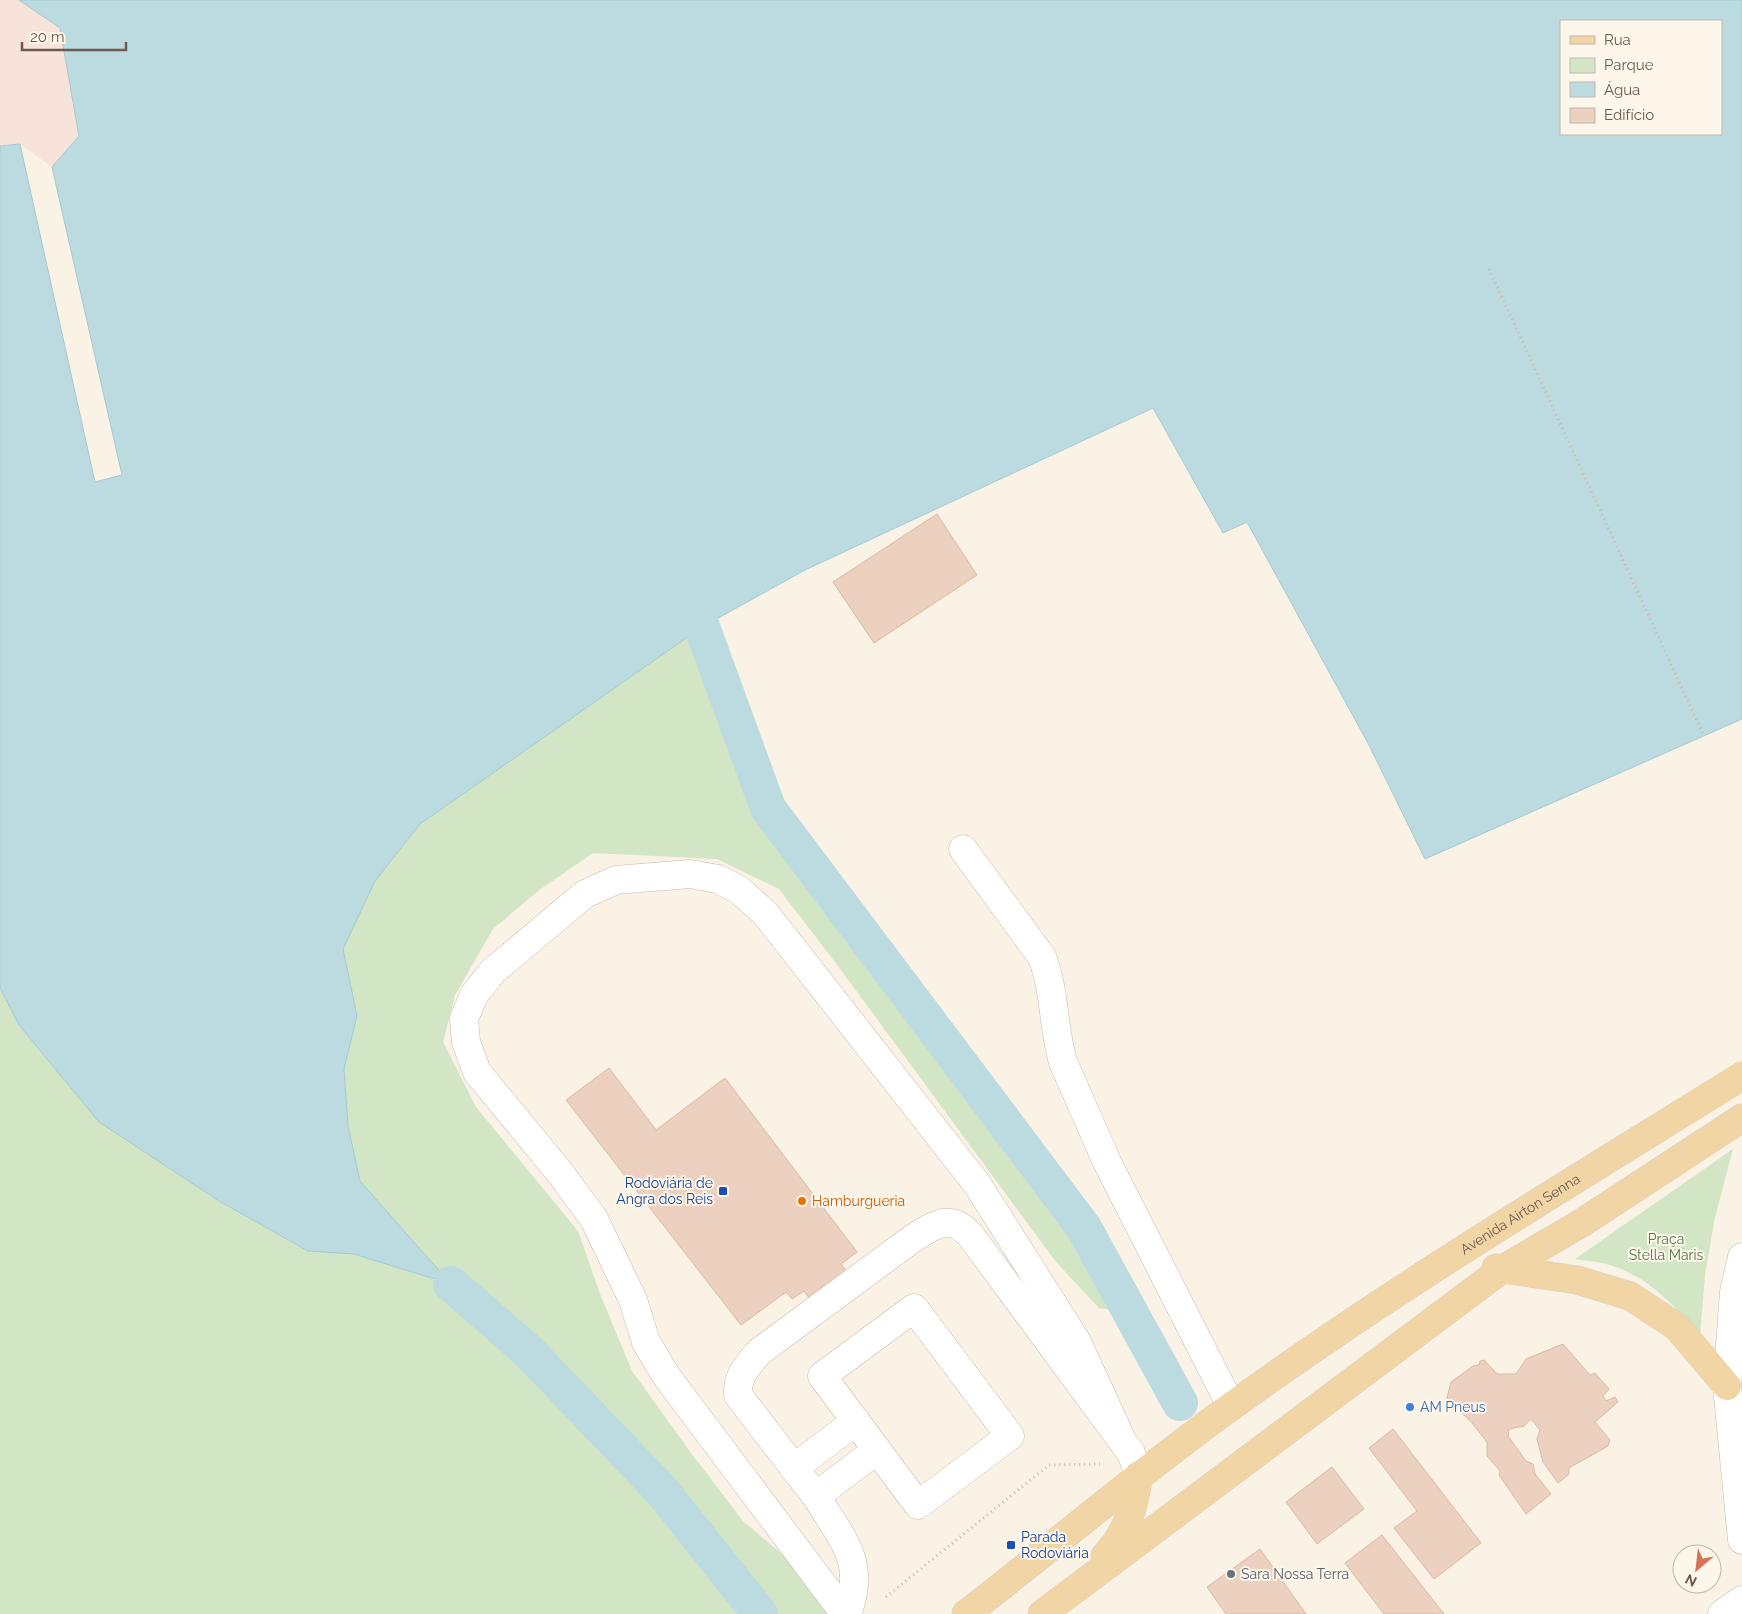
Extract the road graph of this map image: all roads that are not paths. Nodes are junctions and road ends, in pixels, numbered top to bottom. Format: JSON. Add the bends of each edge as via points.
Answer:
{"nodes":[{"id":1,"x":963,"y":850,"type":"dead end"},
{"id":2,"x":1742,"y":1076,"type":"edge"},
{"id":3,"x":1742,"y":1118,"type":"edge"},
{"id":4,"x":1459,"y":1252,"type":"junction"},
{"id":5,"x":1742,"y":1257,"type":"edge"},
{"id":6,"x":1501,"y":1270,"type":"junction"},
{"id":7,"x":1727,"y":1386,"type":"junction"},
{"id":8,"x":1231,"y":1406,"type":"junction"},
{"id":9,"x":856,"y":1421,"type":"junction"},
{"id":10,"x":1121,"y":1438,"type":"junction"},
{"id":11,"x":877,"y":1450,"type":"junction"},
{"id":12,"x":794,"y":1468,"type":"junction"},
{"id":13,"x":1140,"y":1475,"type":"junction"},
{"id":14,"x":816,"y":1496,"type":"junction"},
{"id":15,"x":1742,"y":1540,"type":"edge"},
{"id":16,"x":1070,"y":1593,"type":"junction"},
{"id":17,"x":1742,"y":1600,"type":"edge"},
{"id":18,"x":846,"y":1614,"type":"edge"},
{"id":19,"x":966,"y":1614,"type":"edge"},
{"id":20,"x":1042,"y":1614,"type":"edge"},
{"id":21,"x":1722,"y":1614,"type":"edge"}],
"edges":[{"from":1,"to":8,"type":"street","via":[[1042,957],[1063,1062],[1107,1162]]},
{"from":2,"to":4,"type":"main road","name":"Avenida Airton Senna"},
{"from":3,"to":6,"type":"main road","via":[[1580,1224]]},
{"from":4,"to":6,"type":"main road"},
{"from":4,"to":8,"type":"main road","name":"Avenida Airton Senna"},
{"from":5,"to":7,"type":"street","via":[[1734,1292]]},
{"from":6,"to":7,"type":"main road","via":[[1577,1280],[1630,1296],[1677,1327]]},
{"from":6,"to":16,"type":"main road"},
{"from":7,"to":15,"type":"street"},
{"from":8,"to":13,"type":"main road","name":"Avenida Airton Senna"},
{"from":9,"to":11,"type":"street"},
{"from":9,"to":11,"type":"street","via":[[822,1376],[914,1308],[1010,1436],[918,1505]]},
{"from":9,"to":12,"type":"street"},
{"from":10,"to":12,"type":"street","via":[[971,1236],[952,1222],[940,1223],[912,1239],[808,1316],[760,1352],[745,1368],[738,1384],[738,1395]]},
{"from":10,"to":13,"type":"street","via":[[1132,1453]]},
{"from":10,"to":18,"type":"street","via":[[1077,1342],[977,1184],[765,913],[739,890],[718,879],[690,874],[616,880],[586,894],[493,971],[474,995],[464,1019],[466,1042],[477,1072],[594,1218],[633,1300],[646,1342],[667,1377]]},
{"from":11,"to":14,"type":"street"},
{"from":12,"to":14,"type":"street"},
{"from":13,"to":16,"type":"main road","via":[[1132,1516],[1124,1531]]},
{"from":13,"to":19,"type":"main road","name":"Avenida Airton Senna"},
{"from":14,"to":18,"type":"street","via":[[854,1565],[855,1594]]},
{"from":16,"to":20,"type":"main road"},
{"from":17,"to":21,"type":"street"}]}
